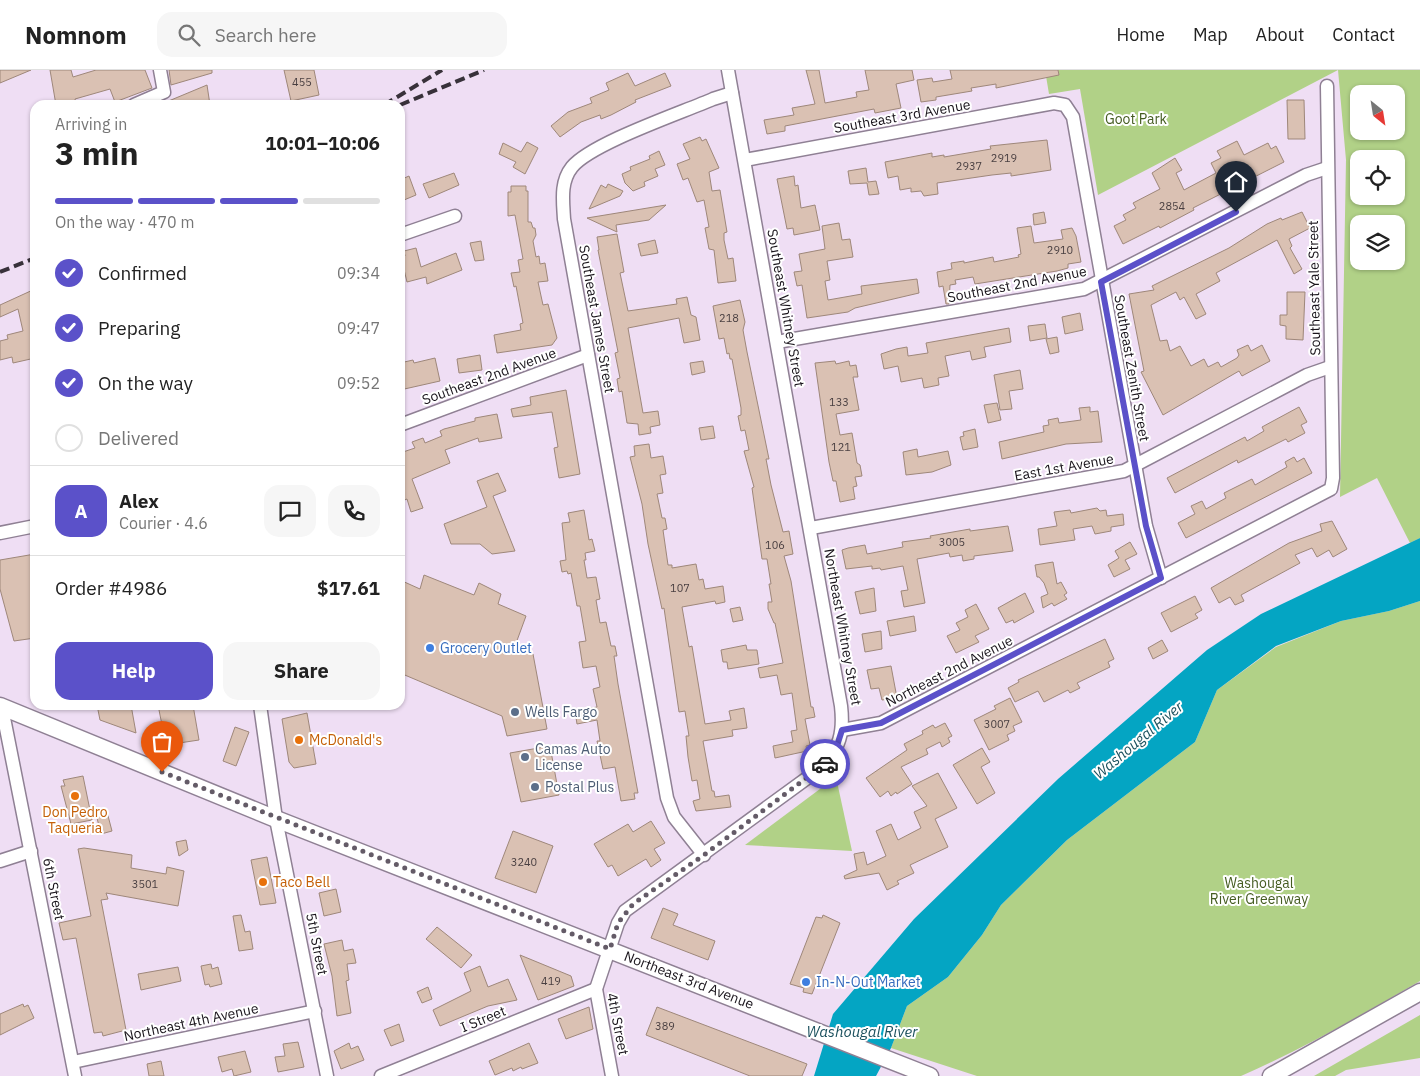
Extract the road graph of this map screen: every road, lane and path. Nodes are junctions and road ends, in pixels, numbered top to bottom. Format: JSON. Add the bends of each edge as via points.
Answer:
{"nodes":[{"id":1,"x":160,"y":70,"type":"edge"},
{"id":2,"x":728,"y":70,"type":"edge"},
{"id":3,"x":1327,"y":86,"type":"dead end"},
{"id":4,"x":732,"y":93,"type":"junction"},
{"id":5,"x":146,"y":100,"type":"edge"},
{"id":6,"x":1065,"y":105,"type":"joint"},
{"id":7,"x":745,"y":160,"type":"junction"},
{"id":8,"x":1327,"y":168,"type":"junction"},
{"id":9,"x":455,"y":216,"type":"dead end"},
{"id":10,"x":405,"y":233,"type":"edge"},
{"id":11,"x":1101,"y":282,"type":"junction"},
{"id":12,"x":777,"y":342,"type":"junction"},
{"id":13,"x":588,"y":355,"type":"junction"},
{"id":14,"x":1330,"y":367,"type":"junction"},
{"id":15,"x":405,"y":423,"type":"edge"},
{"id":16,"x":1135,"y":467,"type":"junction"},
{"id":17,"x":1331,"y":489,"type":"joint"},
{"id":18,"x":30,"y":527,"type":"edge"},
{"id":19,"x":811,"y":528,"type":"junction"},
{"id":20,"x":0,"y":533,"type":"edge"},
{"id":21,"x":1161,"y":578,"type":"junction"},
{"id":22,"x":1,"y":703,"type":"edge"},
{"id":23,"x":261,"y":710,"type":"edge"},
{"id":24,"x":842,"y":730,"type":"junction"},
{"id":25,"x":276,"y":819,"type":"junction"},
{"id":26,"x":31,"y":851,"type":"junction"},
{"id":27,"x":704,"y":855,"type":"junction"},
{"id":28,"x":0,"y":860,"type":"edge"},
{"id":29,"x":610,"y":949,"type":"junction"},
{"id":30,"x":596,"y":989,"type":"junction"},
{"id":31,"x":1420,"y":992,"type":"edge"},
{"id":32,"x":315,"y":1011,"type":"junction"},
{"id":33,"x":73,"y":1062,"type":"junction"},
{"id":34,"x":75,"y":1076,"type":"edge"},
{"id":35,"x":327,"y":1076,"type":"edge"},
{"id":36,"x":381,"y":1076,"type":"edge"},
{"id":37,"x":612,"y":1076,"type":"edge"},
{"id":38,"x":930,"y":1076,"type":"edge"},
{"id":39,"x":1271,"y":1076,"type":"edge"}],
"edges":[{"from":1,"to":5,"type":"street","via":[[164,92]]},
{"from":2,"to":4,"type":"street","name":"Southeast Whitney Street"},
{"from":3,"to":8,"type":"street","name":"Southeast Yale Street"},
{"from":4,"to":7,"type":"street","name":"Southeast Whitney Street"},
{"from":4,"to":13,"type":"street","name":"Southeast James Street","via":[[592,151],[572,168],[562,191],[564,219]]},
{"from":6,"to":7,"type":"street","name":"Southeast 3rd Avenue","via":[[1054,103]]},
{"from":6,"to":11,"type":"street","name":"Southeast Zenith Street","via":[[1073,117]]},
{"from":7,"to":12,"type":"street","name":"Southeast Whitney Street"},
{"from":8,"to":11,"type":"street","name":"Southeast 2nd Avenue","via":[[1306,175]]},
{"from":8,"to":14,"type":"street","name":"Southeast Yale Street"},
{"from":9,"to":10,"type":"street"},
{"from":11,"to":12,"type":"street","name":"Southeast 2nd Avenue","via":[[1084,289]]},
{"from":11,"to":16,"type":"street","name":"Southeast Zenith Street"},
{"from":12,"to":19,"type":"street","name":"Southeast Whitney Street"},
{"from":13,"to":15,"type":"street","name":"Southeast 2nd Avenue"},
{"from":13,"to":27,"type":"street","name":"Southeast James Street","via":[[668,798],[674,816]]},
{"from":14,"to":16,"type":"street","name":"East 1st Avenue","via":[[1307,375]]},
{"from":14,"to":17,"type":"street","name":"Southeast Yale Street"},
{"from":16,"to":19,"type":"street","name":"East 1st Avenue","via":[[1124,472]]},
{"from":16,"to":21,"type":"street","name":"Southeast Zenith Street","via":[[1146,526]]},
{"from":17,"to":21,"type":"street","name":"Northeast 2nd Avenue"},
{"from":18,"to":20,"type":"street"},
{"from":19,"to":24,"type":"street","name":"Northeast Whitney Street","via":[[841,706]]},
{"from":21,"to":24,"type":"street","name":"Northeast 2nd Avenue","via":[[881,723]]},
{"from":22,"to":25,"type":"main road","name":"Northeast 3rd Avenue"},
{"from":22,"to":26,"type":"street","name":"6th Street"},
{"from":23,"to":25,"type":"street","name":"5th Street"},
{"from":24,"to":27,"type":"street","via":[[834,755],[821,768]]},
{"from":25,"to":29,"type":"main road","name":"Northeast 3rd Avenue"},
{"from":25,"to":32,"type":"street","name":"5th Street"},
{"from":26,"to":28,"type":"street"},
{"from":26,"to":33,"type":"street","name":"6th Street"},
{"from":27,"to":29,"type":"street","via":[[625,911]]},
{"from":29,"to":30,"type":"street","name":"4th Street"},
{"from":29,"to":38,"type":"main road","name":"Northeast 3rd Avenue"},
{"from":30,"to":36,"type":"street","name":"I Street"},
{"from":30,"to":37,"type":"street","name":"4th Street"},
{"from":31,"to":39,"type":"main road"},
{"from":32,"to":33,"type":"street","name":"Northeast 4th Avenue"},
{"from":32,"to":35,"type":"street","name":"5th Street"},
{"from":33,"to":34,"type":"street","name":"6th Street"}]}
